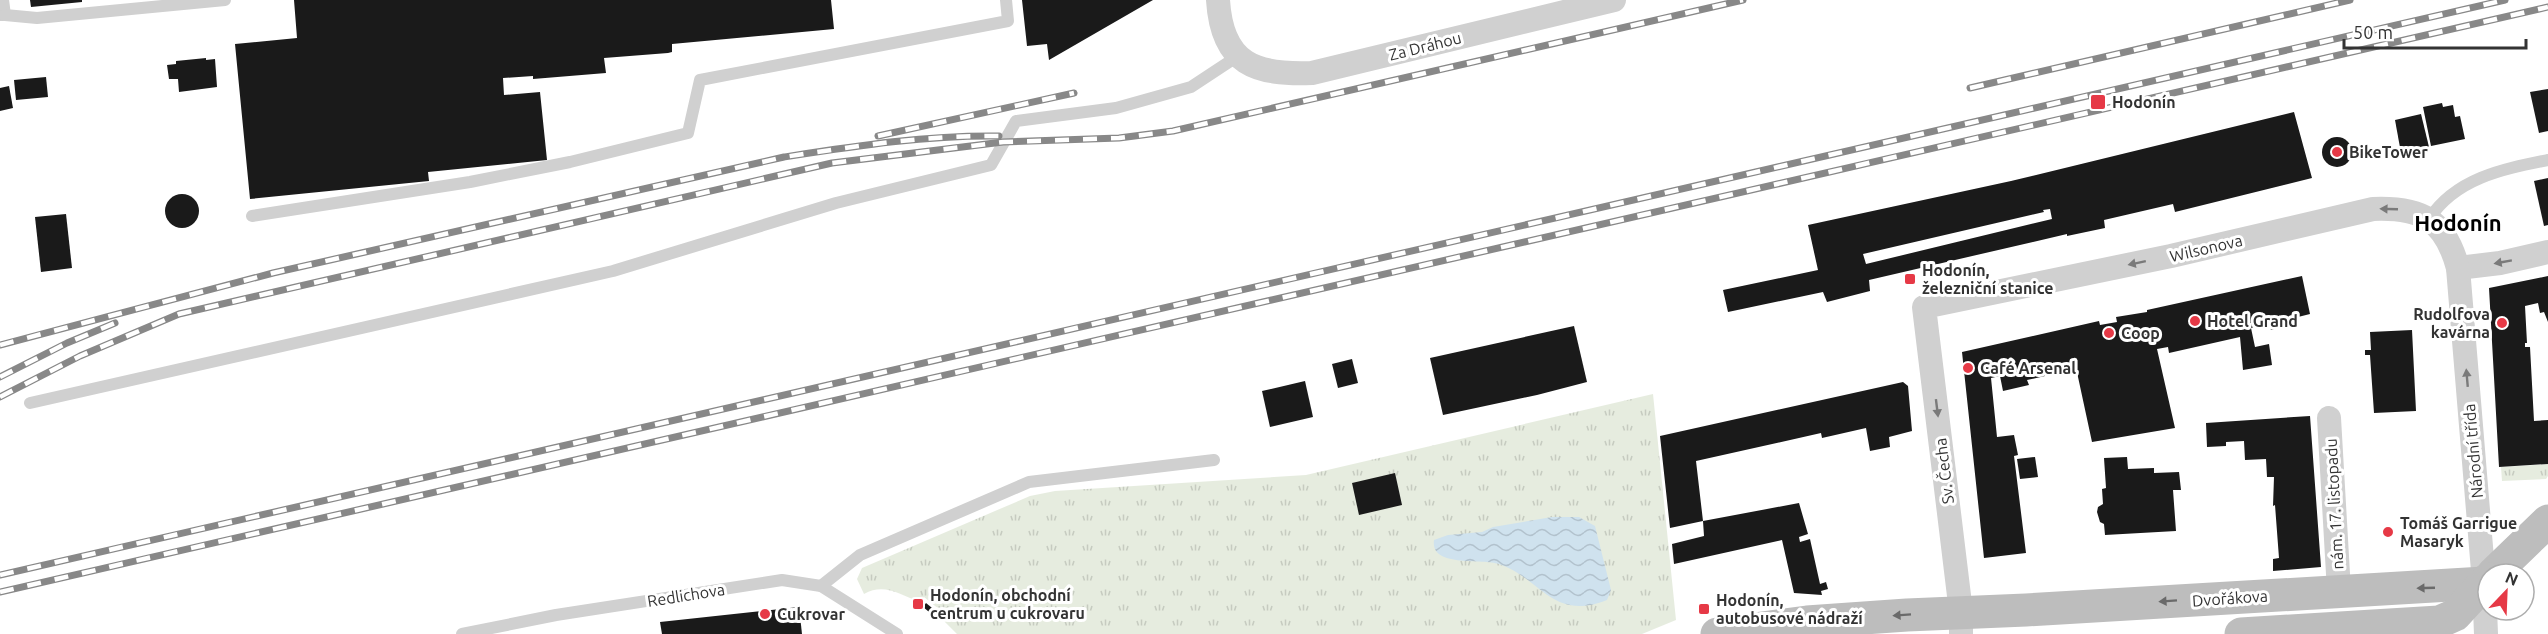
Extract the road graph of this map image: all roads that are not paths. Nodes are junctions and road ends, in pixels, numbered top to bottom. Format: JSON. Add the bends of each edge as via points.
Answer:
{"nodes":[{"id":1,"x":3,"y":0,"type":"edge"},
{"id":2,"x":225,"y":0,"type":"edge"},
{"id":3,"x":1006,"y":0,"type":"edge"},
{"id":4,"x":1218,"y":0,"type":"edge"},
{"id":5,"x":1614,"y":0,"type":"edge"},
{"id":6,"x":2,"y":15,"type":"edge"},
{"id":7,"x":1238,"y":56,"type":"junction"},
{"id":8,"x":2548,"y":160,"type":"edge"},
{"id":9,"x":252,"y":216,"type":"dead end"},
{"id":10,"x":2429,"y":219,"type":"junction"},
{"id":11,"x":2548,"y":252,"type":"edge"},
{"id":12,"x":2458,"y":268,"type":"junction"},
{"id":13,"x":1924,"y":308,"type":"joint"},
{"id":14,"x":30,"y":403,"type":"dead end"},
{"id":15,"x":2329,"y":418,"type":"dead end"},
{"id":16,"x":1214,"y":460,"type":"dead end"},
{"id":17,"x":2548,"y":520,"type":"edge"},
{"id":18,"x":2486,"y":562,"type":"edge"},
{"id":19,"x":2505,"y":562,"type":"edge"},
{"id":20,"x":2476,"y":581,"type":"edge"},
{"id":21,"x":821,"y":586,"type":"junction"},
{"id":22,"x":2339,"y":591,"type":"junction"},
{"id":23,"x":2476,"y":592,"type":"edge"},
{"id":24,"x":1961,"y":623,"type":"edge"},
{"id":25,"x":462,"y":634,"type":"edge"},
{"id":26,"x":897,"y":634,"type":"edge"},
{"id":27,"x":1717,"y":634,"type":"edge"},
{"id":28,"x":2241,"y":634,"type":"edge"}],
"edges":[{"from":1,"to":6,"type":"lane"},
{"from":2,"to":6,"type":"lane","via":[[37,18]]},
{"from":3,"to":9,"type":"lane","via":[[1008,21],[700,81],[688,133],[470,182]]},
{"from":4,"to":7,"type":"street","via":[[1224,32]]},
{"from":5,"to":7,"type":"street","name":"Za Dráhou","via":[[1312,73],[1280,74],[1263,70]]},
{"from":7,"to":14,"type":"lane","via":[[1191,87],[1116,108],[1016,121],[991,165],[837,203],[613,270]]},
{"from":8,"to":10,"type":"lane","via":[[2467,182],[2439,204]]},
{"from":10,"to":12,"type":"street","via":[[2452,247]]},
{"from":10,"to":13,"type":"street","name":"Wilsonova","one_way":true,"via":[[2409,210],[2373,209]]},
{"from":11,"to":12,"type":"street","one_way":true},
{"from":18,"to":12,"type":"street","name":"Národní třída","one_way":true},
{"from":13,"to":24,"type":"street","name":"Sv. Čecha","one_way":true},
{"from":15,"to":22,"type":"street","name":"nám. 17. listopadu"},
{"from":16,"to":21,"type":"lane","via":[[1029,482],[860,555]]},
{"from":17,"to":19,"type":"main road"},
{"from":20,"to":22,"type":"main road","name":"Dvořákova","one_way":true,"via":[[2436,587]]},
{"from":21,"to":25,"type":"lane","name":"Redlichova","via":[[782,580],[556,615]]},
{"from":21,"to":26,"type":"lane","name":"Redlichova"},
{"from":22,"to":24,"type":"main road","name":"Dvořákova","one_way":true},
{"from":23,"to":28,"type":"main road","via":[[2455,615],[2439,622]]},
{"from":24,"to":27,"type":"main road","name":"Dvořákova","one_way":true,"via":[[1807,622]]}]}
